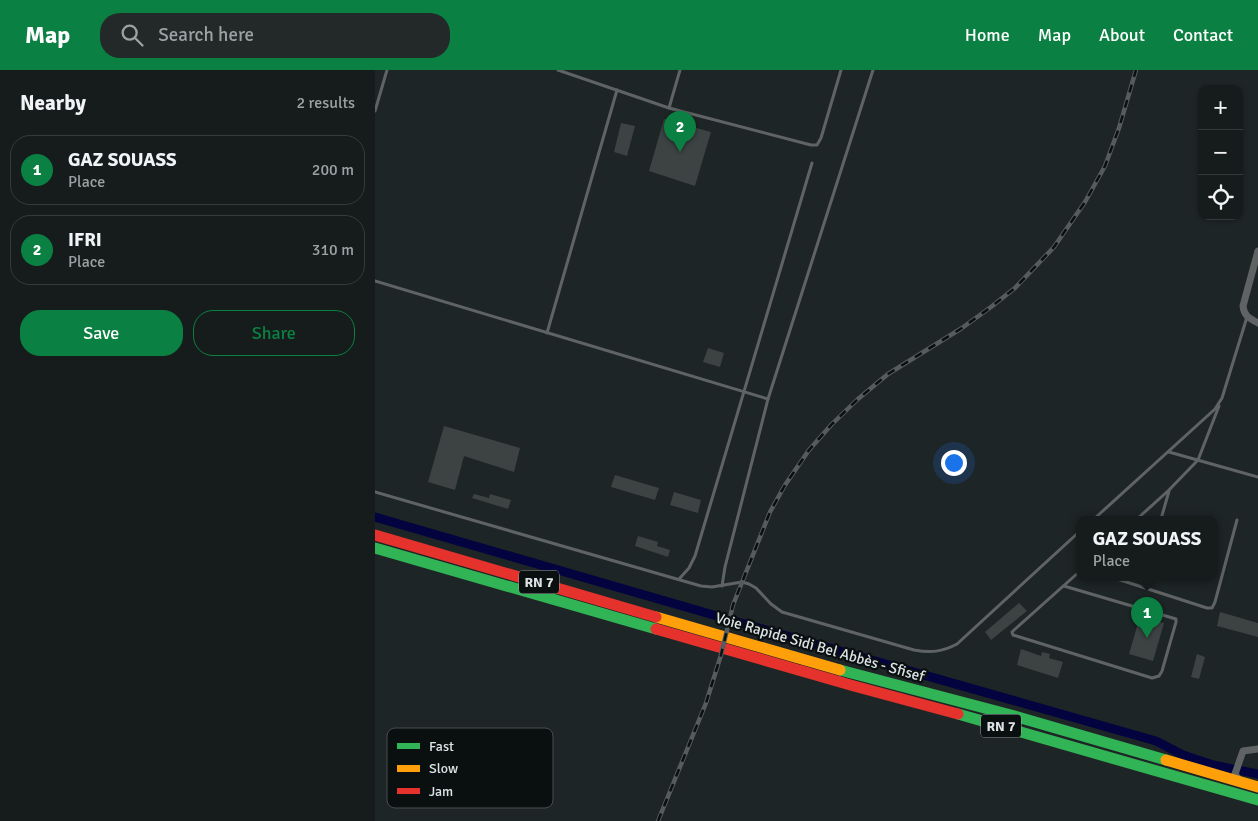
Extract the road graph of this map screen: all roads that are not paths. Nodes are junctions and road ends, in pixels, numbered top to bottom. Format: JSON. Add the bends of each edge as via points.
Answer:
{"nodes":[{"id":1,"x":387,"y":70,"type":"edge"},
{"id":2,"x":558,"y":70,"type":"edge"},
{"id":3,"x":680,"y":70,"type":"edge"},
{"id":4,"x":841,"y":70,"type":"edge"},
{"id":5,"x":873,"y":70,"type":"edge"},
{"id":6,"x":617,"y":90,"type":"junction"},
{"id":7,"x":669,"y":108,"type":"junction"},
{"id":8,"x":375,"y":111,"type":"edge"},
{"id":9,"x":812,"y":163,"type":"dead end"},
{"id":10,"x":1258,"y":251,"type":"edge"},
{"id":11,"x":375,"y":280,"type":"edge"},
{"id":12,"x":1247,"y":317,"type":"junction"},
{"id":13,"x":1258,"y":322,"type":"edge"},
{"id":14,"x":547,"y":333,"type":"junction"},
{"id":15,"x":744,"y":392,"type":"junction"},
{"id":16,"x":1222,"y":398,"type":"junction"},
{"id":17,"x":768,"y":399,"type":"junction"},
{"id":18,"x":1169,"y":452,"type":"junction"},
{"id":19,"x":1198,"y":460,"type":"junction"},
{"id":20,"x":1258,"y":477,"type":"edge"},
{"id":21,"x":1169,"y":490,"type":"junction"},
{"id":22,"x":375,"y":492,"type":"edge"},
{"id":23,"x":1097,"y":516,"type":"edge"},
{"id":24,"x":1140,"y":516,"type":"edge"},
{"id":25,"x":1162,"y":516,"type":"edge"},
{"id":26,"x":1237,"y":520,"type":"dead end"},
{"id":27,"x":375,"y":535,"type":"edge"},
{"id":28,"x":1076,"y":535,"type":"edge"},
{"id":29,"x":375,"y":548,"type":"edge"},
{"id":30,"x":1076,"y":575,"type":"edge"},
{"id":31,"x":679,"y":578,"type":"junction"},
{"id":32,"x":1125,"y":581,"type":"edge"},
{"id":33,"x":1145,"y":581,"type":"edge"},
{"id":34,"x":722,"y":586,"type":"junction"},
{"id":35,"x":1064,"y":586,"type":"junction"},
{"id":36,"x":1143,"y":586,"type":"junction"},
{"id":37,"x":1258,"y":749,"type":"edge"},
{"id":38,"x":1237,"y":778,"type":"junction"},
{"id":39,"x":1258,"y":787,"type":"edge"},
{"id":40,"x":1258,"y":800,"type":"edge"}],
"edges":[{"from":1,"to":8,"type":"lane"},
{"from":2,"to":6,"type":"lane"},
{"from":3,"to":7,"type":"lane"},
{"from":4,"to":7,"type":"lane","via":[[817,145]]},
{"from":5,"to":17,"type":"lane"},
{"from":6,"to":7,"type":"lane"},
{"from":6,"to":14,"type":"lane"},
{"from":9,"to":15,"type":"lane"},
{"from":10,"to":12,"type":"street","via":[[1243,306]]},
{"from":11,"to":14,"type":"lane"},
{"from":12,"to":13,"type":"street"},
{"from":12,"to":16,"type":"lane"},
{"from":14,"to":15,"type":"lane"},
{"from":15,"to":17,"type":"lane"},
{"from":15,"to":31,"type":"lane","via":[[695,556]]},
{"from":16,"to":18,"type":"lane","via":[[1215,409]]},
{"from":16,"to":19,"type":"lane"},
{"from":17,"to":34,"type":"lane"},
{"from":18,"to":19,"type":"lane"},
{"from":18,"to":23,"type":"lane"},
{"from":19,"to":20,"type":"lane"},
{"from":19,"to":21,"type":"lane"},
{"from":21,"to":24,"type":"lane"},
{"from":21,"to":25,"type":"lane"},
{"from":22,"to":31,"type":"lane"},
{"from":26,"to":36,"type":"lane","via":[[1212,608]]},
{"from":27,"to":38,"type":"highway","name":"Voie Rapide Sidi Bel Abbès - Sfisef","number":"RN 7","via":[[826,666]]},
{"from":28,"to":34,"type":"lane","via":[[957,644],[938,652],[914,650],[782,612],[749,584],[742,582]]},
{"from":29,"to":40,"type":"highway","name":"Voie Rapide Sidi Bel Abbès - Sfisef","number":"RN 7"},
{"from":30,"to":35,"type":"lane"},
{"from":31,"to":34,"type":"lane","via":[[701,586]]},
{"from":32,"to":36,"type":"lane"},
{"from":33,"to":36,"type":"lane"},
{"from":35,"to":35,"type":"lane","via":[[1176,619],[1159,676],[1152,678],[1013,635],[1014,630]]},
{"from":37,"to":38,"type":"street","via":[[1243,751]]},
{"from":38,"to":39,"type":"highway","name":"Voie Rapide Sidi Bel Abbès - Sfisef","number":"RN 7"}]}
